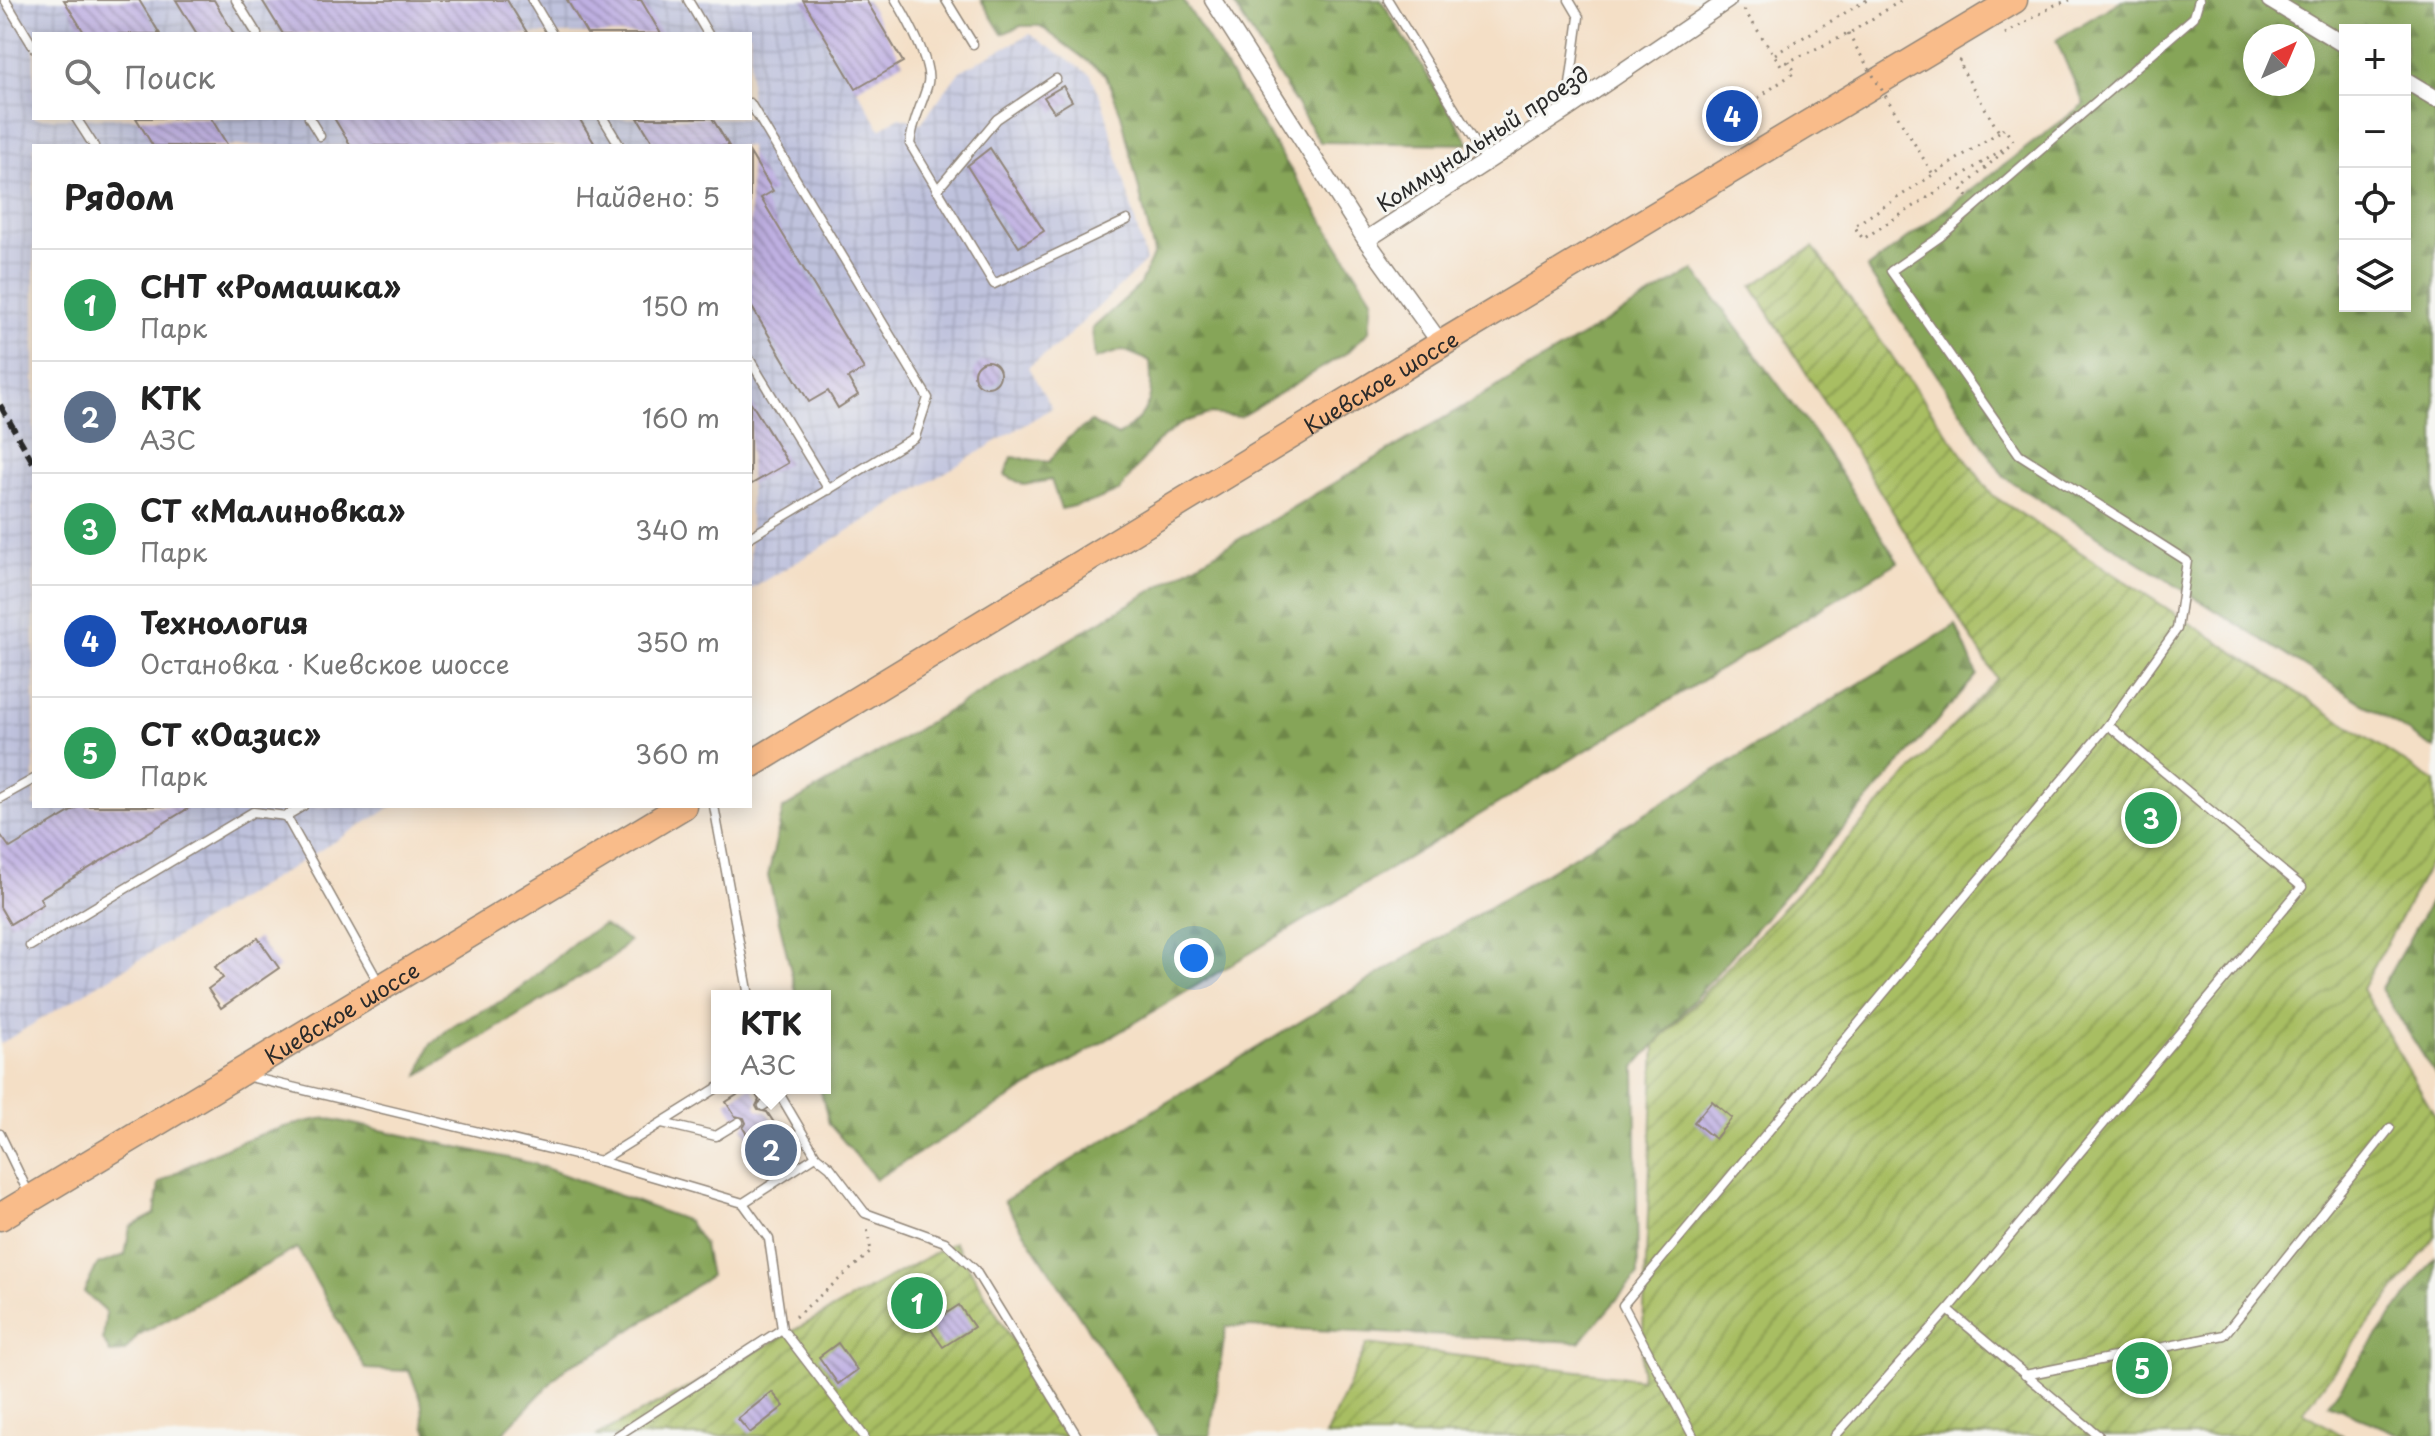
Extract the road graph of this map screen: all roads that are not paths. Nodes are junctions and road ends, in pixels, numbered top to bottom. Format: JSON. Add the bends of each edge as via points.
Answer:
{"nodes":[{"id":1,"x":5,"y":0,"type":"edge"},
{"id":2,"x":236,"y":0,"type":"edge"},
{"id":3,"x":532,"y":0,"type":"edge"},
{"id":4,"x":688,"y":0,"type":"edge"},
{"id":5,"x":896,"y":0,"type":"edge"},
{"id":6,"x":946,"y":0,"type":"edge"},
{"id":7,"x":1213,"y":0,"type":"edge"},
{"id":8,"x":1388,"y":0,"type":"edge"},
{"id":9,"x":1569,"y":0,"type":"edge"},
{"id":10,"x":1728,"y":0,"type":"edge"},
{"id":11,"x":2014,"y":0,"type":"edge"},
{"id":12,"x":2199,"y":0,"type":"edge"},
{"id":13,"x":2270,"y":0,"type":"edge"},
{"id":14,"x":256,"y":32,"type":"edge"},
{"id":15,"x":551,"y":32,"type":"edge"},
{"id":16,"x":707,"y":32,"type":"edge"},
{"id":17,"x":2339,"y":41,"type":"edge"},
{"id":18,"x":973,"y":44,"type":"dead end"},
{"id":19,"x":32,"y":45,"type":"edge"},
{"id":20,"x":1056,"y":79,"type":"dead end"},
{"id":21,"x":2411,"y":84,"type":"edge"},
{"id":22,"x":2435,"y":98,"type":"edge"},
{"id":23,"x":752,"y":106,"type":"edge"},
{"id":24,"x":1566,"y":110,"type":"junction"},
{"id":25,"x":77,"y":120,"type":"edge"},
{"id":26,"x":310,"y":120,"type":"edge"},
{"id":27,"x":604,"y":120,"type":"edge"},
{"id":28,"x":320,"y":136,"type":"dead end"},
{"id":29,"x":93,"y":144,"type":"edge"},
{"id":30,"x":619,"y":144,"type":"edge"},
{"id":31,"x":1487,"y":162,"type":"junction"},
{"id":32,"x":937,"y":190,"type":"junction"},
{"id":33,"x":1127,"y":220,"type":"dead end"},
{"id":34,"x":1366,"y":240,"type":"junction"},
{"id":35,"x":1441,"y":344,"type":"junction"},
{"id":36,"x":752,"y":363,"type":"edge"},
{"id":37,"x":829,"y":490,"type":"junction"},
{"id":38,"x":752,"y":536,"type":"edge"},
{"id":39,"x":2108,"y":725,"type":"junction"},
{"id":40,"x":752,"y":764,"type":"edge"},
{"id":41,"x":32,"y":780,"type":"edge"},
{"id":42,"x":0,"y":798,"type":"edge"},
{"id":43,"x":300,"y":808,"type":"edge"},
{"id":44,"x":680,"y":808,"type":"edge"},
{"id":45,"x":714,"y":808,"type":"edge"},
{"id":46,"x":251,"y":809,"type":"edge"},
{"id":47,"x":286,"y":816,"type":"junction"},
{"id":48,"x":30,"y":946,"type":"dead end"},
{"id":49,"x":381,"y":987,"type":"junction"},
{"id":50,"x":748,"y":990,"type":"edge"},
{"id":51,"x":238,"y":1074,"type":"junction"},
{"id":52,"x":711,"y":1092,"type":"edge"},
{"id":53,"x":775,"y":1094,"type":"edge"},
{"id":54,"x":778,"y":1094,"type":"edge"},
{"id":55,"x":763,"y":1106,"type":"dead end"},
{"id":56,"x":739,"y":1122,"type":"dead end"},
{"id":57,"x":662,"y":1123,"type":"junction"},
{"id":58,"x":2390,"y":1128,"type":"dead end"},
{"id":59,"x":0,"y":1134,"type":"edge"},
{"id":60,"x":816,"y":1156,"type":"junction"},
{"id":61,"x":600,"y":1161,"type":"junction"},
{"id":62,"x":32,"y":1199,"type":"junction"},
{"id":63,"x":743,"y":1203,"type":"junction"},
{"id":64,"x":0,"y":1217,"type":"edge"},
{"id":65,"x":1948,"y":1310,"type":"junction"},
{"id":66,"x":782,"y":1329,"type":"junction"},
{"id":67,"x":2025,"y":1375,"type":"junction"},
{"id":68,"x":617,"y":1436,"type":"edge"},
{"id":69,"x":864,"y":1436,"type":"edge"},
{"id":70,"x":1077,"y":1436,"type":"edge"},
{"id":71,"x":1693,"y":1436,"type":"edge"},
{"id":72,"x":1835,"y":1436,"type":"edge"},
{"id":73,"x":2099,"y":1436,"type":"edge"}],
"edges":[{"from":1,"to":19,"type":"lane"},
{"from":2,"to":14,"type":"lane"},
{"from":3,"to":15,"type":"lane"},
{"from":4,"to":16,"type":"lane"},
{"from":5,"to":32,"type":"lane","via":[[916,34],[929,79],[910,144]]},
{"from":6,"to":18,"type":"lane"},
{"from":7,"to":34,"type":"street"},
{"from":8,"to":31,"type":"lane"},
{"from":9,"to":24,"type":"lane","via":[[1579,17]]},
{"from":10,"to":24,"type":"street","name":"Коммунальный проезд"},
{"from":11,"to":35,"type":"highway","name":"Киевское шоссе"},
{"from":12,"to":39,"type":"lane","via":[[2194,17],[1940,237],[1891,271],[2019,454],[2187,561],[2177,629]]},
{"from":13,"to":17,"type":"street"},
{"from":20,"to":32,"type":"lane","via":[[997,119]]},
{"from":21,"to":22,"type":"street"},
{"from":23,"to":37,"type":"lane","via":[[928,398],[915,437]]},
{"from":24,"to":31,"type":"street","name":"Коммунальный проезд"},
{"from":25,"to":29,"type":"lane"},
{"from":26,"to":28,"type":"lane"},
{"from":27,"to":30,"type":"lane"},
{"from":31,"to":34,"type":"street","name":"Коммунальный проезд"},
{"from":32,"to":33,"type":"lane","via":[[994,284]]},
{"from":34,"to":35,"type":"street","name":"Коммунальный проезд"},
{"from":35,"to":40,"type":"highway","name":"Киевское шоссе"},
{"from":36,"to":37,"type":"lane"},
{"from":37,"to":38,"type":"lane"},
{"from":39,"to":65,"type":"lane","via":[[2302,887]]},
{"from":39,"to":71,"type":"lane","via":[[1623,1305]]},
{"from":41,"to":42,"type":"lane"},
{"from":43,"to":47,"type":"lane"},
{"from":44,"to":49,"type":"highway","name":"Киевское шоссе"},
{"from":45,"to":50,"type":"lane"},
{"from":46,"to":47,"type":"lane"},
{"from":46,"to":48,"type":"lane"},
{"from":47,"to":49,"type":"lane"},
{"from":49,"to":51,"type":"highway","name":"Киевское шоссе"},
{"from":51,"to":61,"type":"lane"},
{"from":51,"to":62,"type":"highway","name":"Киевское шоссе"},
{"from":52,"to":57,"type":"lane"},
{"from":53,"to":55,"type":"lane"},
{"from":54,"to":60,"type":"lane"},
{"from":56,"to":57,"type":"lane","via":[[716,1136]]},
{"from":57,"to":61,"type":"lane"},
{"from":58,"to":67,"type":"lane","via":[[2224,1335]]},
{"from":59,"to":62,"type":"lane"},
{"from":60,"to":63,"type":"lane"},
{"from":60,"to":70,"type":"lane","via":[[865,1213],[945,1242],[975,1270]]},
{"from":61,"to":63,"type":"lane"},
{"from":62,"to":64,"type":"highway","name":"Киевское шоссе"},
{"from":63,"to":66,"type":"lane","via":[[769,1239]]},
{"from":65,"to":67,"type":"lane"},
{"from":65,"to":72,"type":"lane"},
{"from":66,"to":68,"type":"lane"},
{"from":66,"to":69,"type":"lane"},
{"from":67,"to":73,"type":"lane"}]}
